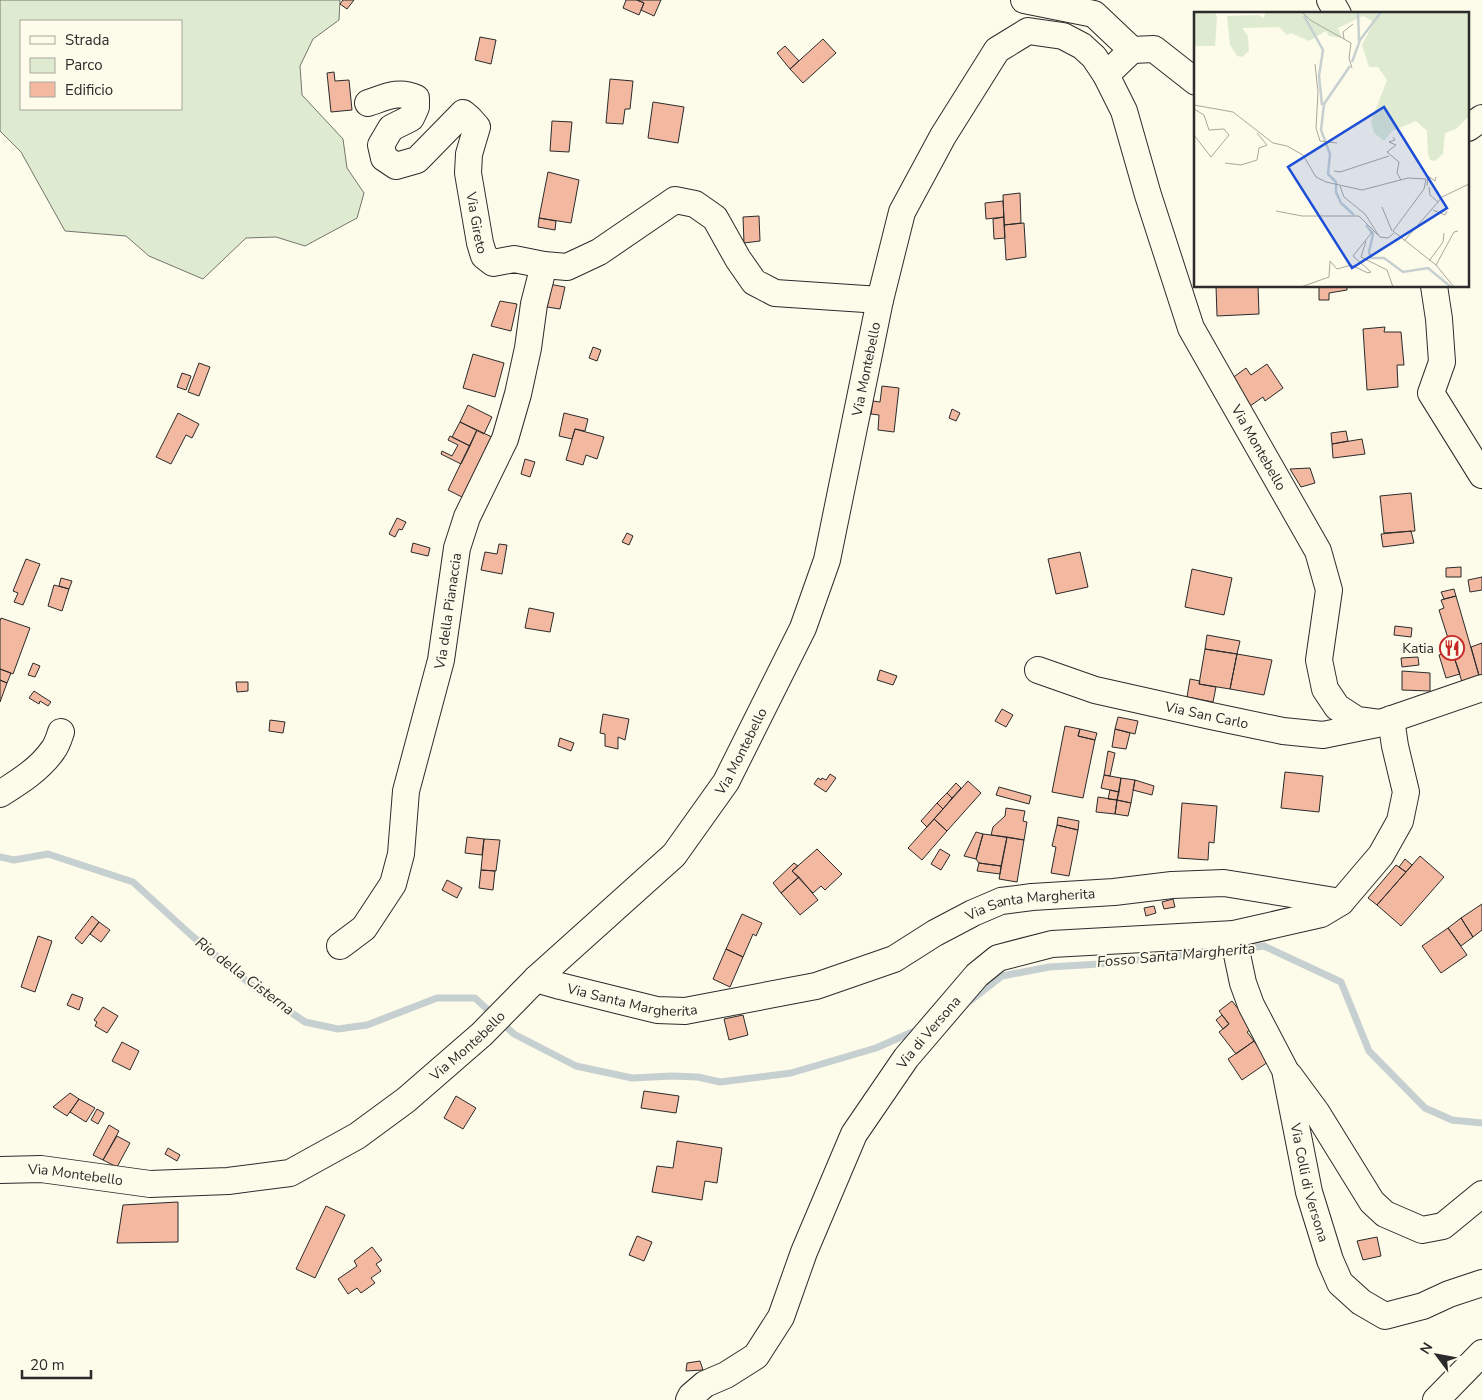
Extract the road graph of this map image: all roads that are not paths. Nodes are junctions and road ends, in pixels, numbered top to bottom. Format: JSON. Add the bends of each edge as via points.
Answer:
{"nodes":[{"id":1,"x":1024,"y":0,"type":"edge"},
{"id":2,"x":1330,"y":0,"type":"edge"},
{"id":3,"x":1337,"y":12,"type":"edge"},
{"id":4,"x":1132,"y":50,"type":"junction"},
{"id":5,"x":1106,"y":74,"type":"junction"},
{"id":6,"x":1194,"y":80,"type":"edge"},
{"id":7,"x":368,"y":103,"type":"dead end"},
{"id":8,"x":1482,"y":118,"type":"edge"},
{"id":9,"x":1470,"y":127,"type":"edge"},
{"id":10,"x":544,"y":265,"type":"junction"},
{"id":11,"x":1434,"y":288,"type":"edge"},
{"id":12,"x":880,"y":300,"type":"junction"},
{"id":13,"x":1482,"y":475,"type":"edge"},
{"id":14,"x":1038,"y":670,"type":"dead end"},
{"id":15,"x":1482,"y":688,"type":"edge"},
{"id":16,"x":1386,"y":721,"type":"junction"},
{"id":17,"x":61,"y":732,"type":"dead end"},
{"id":18,"x":0,"y":794,"type":"edge"},
{"id":19,"x":1341,"y":902,"type":"junction"},
{"id":20,"x":340,"y":946,"type":"dead end"},
{"id":21,"x":1236,"y":947,"type":"junction"},
{"id":22,"x":536,"y":979,"type":"junction"},
{"id":23,"x":1285,"y":1070,"type":"junction"},
{"id":24,"x":0,"y":1170,"type":"edge"},
{"id":25,"x":1482,"y":1194,"type":"edge"},
{"id":26,"x":1482,"y":1283,"type":"edge"},
{"id":27,"x":1482,"y":1353,"type":"edge"},
{"id":28,"x":688,"y":1400,"type":"edge"},
{"id":29,"x":1436,"y":1400,"type":"edge"}],
"edges":[{"from":1,"to":4,"type":"street","via":[[1094,14]]},
{"from":2,"to":3,"type":"street"},
{"from":4,"to":5,"type":"street"},
{"from":4,"to":6,"type":"street","via":[[1154,50]]},
{"from":5,"to":12,"type":"street","name":"Via Montebello","via":[[1082,46],[1063,36],[1028,31],[997,50],[943,136],[902,212]]},
{"from":5,"to":16,"type":"street","name":"Via Montebello","via":[[1124,111],[1191,328],[1318,551],[1329,590],[1320,660],[1325,689],[1336,706],[1358,720]]},
{"from":7,"to":10,"type":"street","name":"Via Gireto","via":[[393,95],[407,94],[416,98],[411,118],[391,128],[380,145],[384,158],[396,166],[417,160],[463,113],[470,118],[477,127],[468,174],[484,256],[493,263],[514,259]]},
{"from":8,"to":9,"type":"street"},
{"from":10,"to":12,"type":"street","name":"Via Gireto","via":[[566,266],[599,252],[675,200],[695,204],[715,218],[754,282],[775,293]]},
{"from":10,"to":20,"type":"street","name":"Via della Pianaccia","via":[[518,394],[505,440],[467,517],[457,548],[441,660],[406,790],[401,854],[393,884],[364,928]]},
{"from":11,"to":13,"type":"street","via":[[1442,362],[1431,393]]},
{"from":12,"to":22,"type":"street","name":"Via Montebello","via":[[826,560],[803,628],[726,782],[674,855]]},
{"from":14,"to":16,"type":"street","name":"Via San Carlo","via":[[1095,690],[1283,731],[1323,735]]},
{"from":15,"to":16,"type":"street"},
{"from":16,"to":19,"type":"street","via":[[1406,792],[1400,821],[1382,855]]},
{"from":17,"to":18,"type":"street","via":[[54,749],[39,766]]},
{"from":19,"to":21,"type":"street","name":"Via di Versona","via":[[1321,914]]},
{"from":19,"to":22,"type":"street","name":"Via Santa Margherita","via":[[1224,883],[1001,901],[935,933],[894,959],[816,986],[686,1011],[657,1010]]},
{"from":21,"to":23,"type":"street","name":"Via Colli di Versona","via":[[1251,1005]]},
{"from":21,"to":28,"type":"street","name":"Via di Versona","via":[[1052,944],[998,958],[977,975],[906,1058],[854,1134],[804,1252],[781,1317],[756,1356],[705,1384]]},
{"from":22,"to":24,"type":"street","name":"Via Montebello","via":[[482,1034],[406,1100],[357,1136],[290,1173],[228,1181],[150,1184],[41,1169]]},
{"from":23,"to":25,"type":"street","via":[[1317,1113],[1372,1202],[1385,1214],[1422,1230],[1444,1226]]},
{"from":23,"to":26,"type":"street","name":"Via Colli di Versona","via":[[1309,1192],[1340,1283],[1361,1302],[1385,1316],[1423,1306]]},
{"from":27,"to":29,"type":"street"}]}
